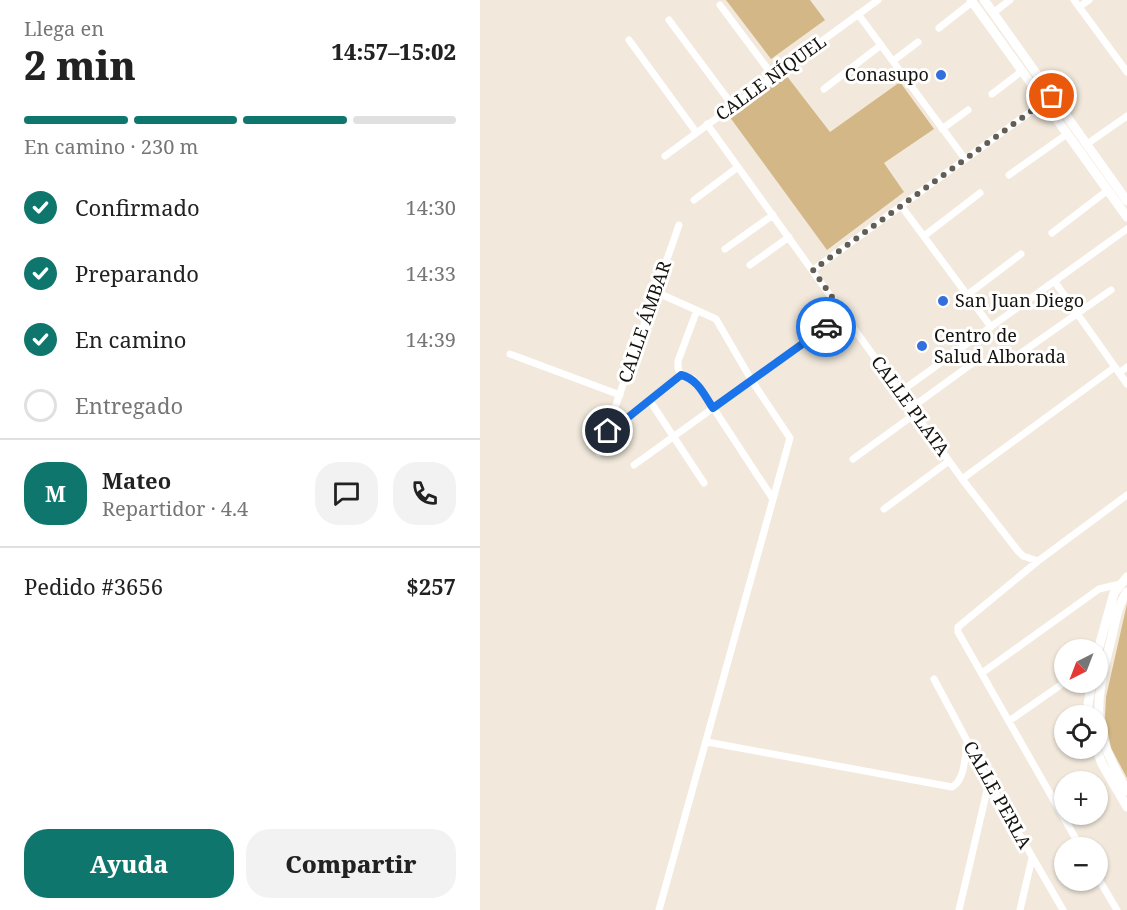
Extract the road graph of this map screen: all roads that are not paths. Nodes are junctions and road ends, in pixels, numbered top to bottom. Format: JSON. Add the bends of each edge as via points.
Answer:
{"nodes":[{"id":1,"x":878,"y":0,"type":"edge"},
{"id":2,"x":984,"y":0,"type":"edge"},
{"id":3,"x":1010,"y":0,"type":"edge"},
{"id":4,"x":1074,"y":0,"type":"edge"},
{"id":5,"x":1089,"y":0,"type":"edge"},
{"id":6,"x":972,"y":1,"type":"edge"},
{"id":7,"x":720,"y":5,"type":"dead end"},
{"id":8,"x":1079,"y":7,"type":"junction"},
{"id":9,"x":993,"y":13,"type":"junction"},
{"id":10,"x":858,"y":14,"type":"junction"},
{"id":11,"x":669,"y":20,"type":"dead end"},
{"id":12,"x":939,"y":28,"type":"dead end"},
{"id":13,"x":629,"y":40,"type":"dead end"},
{"id":14,"x":918,"y":42,"type":"dead end"},
{"id":15,"x":881,"y":45,"type":"junction"},
{"id":16,"x":1127,"y":57,"type":"edge"},
{"id":17,"x":893,"y":61,"type":"junction"},
{"id":18,"x":1120,"y":62,"type":"junction"},
{"id":19,"x":1022,"y":71,"type":"junction"},
{"id":20,"x":1127,"y":72,"type":"edge"},
{"id":21,"x":773,"y":76,"type":"junction"},
{"id":22,"x":824,"y":89,"type":"dead end"},
{"id":23,"x":992,"y":94,"type":"dead end"},
{"id":24,"x":1052,"y":96,"type":"junction"},
{"id":25,"x":1044,"y":102,"type":"junction"},
{"id":26,"x":733,"y":106,"type":"junction"},
{"id":27,"x":968,"y":110,"type":"dead end"},
{"id":28,"x":1127,"y":116,"type":"edge"},
{"id":29,"x":707,"y":124,"type":"junction"},
{"id":30,"x":942,"y":129,"type":"junction"},
{"id":31,"x":696,"y":132,"type":"junction"},
{"id":32,"x":1067,"y":134,"type":"junction"},
{"id":33,"x":1087,"y":144,"type":"junction"},
{"id":34,"x":664,"y":156,"type":"dead end"},
{"id":35,"x":965,"y":159,"type":"junction"},
{"id":36,"x":738,"y":167,"type":"junction"},
{"id":37,"x":1009,"y":175,"type":"dead end"},
{"id":38,"x":1108,"y":190,"type":"junction"},
{"id":39,"x":980,"y":194,"type":"dead end"},
{"id":40,"x":694,"y":200,"type":"dead end"},
{"id":41,"x":1127,"y":201,"type":"edge"},
{"id":42,"x":902,"y":207,"type":"junction"},
{"id":43,"x":773,"y":215,"type":"junction"},
{"id":44,"x":1127,"y":217,"type":"edge"},
{"id":45,"x":679,"y":225,"type":"dead end"},
{"id":46,"x":1127,"y":229,"type":"edge"},
{"id":47,"x":1052,"y":233,"type":"dead end"},
{"id":48,"x":924,"y":236,"type":"junction"},
{"id":49,"x":789,"y":237,"type":"junction"},
{"id":50,"x":725,"y":249,"type":"dead end"},
{"id":51,"x":1021,"y":254,"type":"dead end"},
{"id":52,"x":750,"y":265,"type":"dead end"},
{"id":53,"x":813,"y":270,"type":"junction"},
{"id":54,"x":1055,"y":282,"type":"junction"},
{"id":55,"x":1111,"y":290,"type":"dead end"},
{"id":56,"x":656,"y":292,"type":"junction"},
{"id":57,"x":967,"y":295,"type":"junction"},
{"id":58,"x":697,"y":310,"type":"junction"},
{"id":59,"x":844,"y":314,"type":"junction"},
{"id":60,"x":1078,"y":314,"type":"junction"},
{"id":61,"x":991,"y":327,"type":"junction"},
{"id":62,"x":510,"y":354,"type":"dead end"},
{"id":63,"x":1014,"y":358,"type":"dead end"},
{"id":64,"x":977,"y":360,"type":"dead end"},
{"id":65,"x":1127,"y":367,"type":"edge"},
{"id":66,"x":1117,"y":370,"type":"junction"},
{"id":67,"x":681,"y":375,"type":"junction"},
{"id":68,"x":752,"y":381,"type":"junction"},
{"id":69,"x":1127,"y":384,"type":"edge"},
{"id":70,"x":900,"y":392,"type":"junction"},
{"id":71,"x":620,"y":395,"type":"junction"},
{"id":72,"x":650,"y":401,"type":"junction"},
{"id":73,"x":713,"y":408,"type":"junction"},
{"id":74,"x":913,"y":411,"type":"junction"},
{"id":75,"x":608,"y":431,"type":"junction"},
{"id":76,"x":673,"y":436,"type":"junction"},
{"id":77,"x":599,"y":453,"type":"dead end"},
{"id":78,"x":853,"y":459,"type":"dead end"},
{"id":79,"x":950,"y":461,"type":"junction"},
{"id":80,"x":634,"y":465,"type":"dead end"},
{"id":81,"x":962,"y":479,"type":"junction"},
{"id":82,"x":704,"y":483,"type":"dead end"},
{"id":83,"x":1127,"y":495,"type":"edge"},
{"id":84,"x":773,"y":500,"type":"junction"},
{"id":85,"x":884,"y":509,"type":"dead end"},
{"id":86,"x":1038,"y":561,"type":"junction"},
{"id":87,"x":1125,"y":584,"type":"edge"},
{"id":88,"x":1101,"y":639,"type":"edge"},
{"id":89,"x":1108,"y":650,"type":"edge"},
{"id":90,"x":982,"y":673,"type":"junction"},
{"id":91,"x":934,"y":679,"type":"dead end"},
{"id":92,"x":1054,"y":690,"type":"edge"},
{"id":93,"x":1100,"y":693,"type":"edge"},
{"id":94,"x":1009,"y":721,"type":"junction"},
{"id":95,"x":707,"y":742,"type":"junction"},
{"id":96,"x":967,"y":743,"type":"junction"},
{"id":97,"x":1100,"y":759,"type":"edge"},
{"id":98,"x":989,"y":782,"type":"junction"},
{"id":99,"x":1127,"y":791,"type":"edge"},
{"id":100,"x":1127,"y":807,"type":"edge"},
{"id":101,"x":1075,"y":837,"type":"edge"},
{"id":102,"x":1032,"y":858,"type":"junction"},
{"id":103,"x":1105,"y":891,"type":"edge"},
{"id":104,"x":659,"y":910,"type":"edge"},
{"id":105,"x":959,"y":910,"type":"edge"},
{"id":106,"x":1020,"y":910,"type":"edge"},
{"id":107,"x":1063,"y":910,"type":"edge"},
{"id":108,"x":1116,"y":910,"type":"edge"}],
"edges":[{"from":1,"to":10,"type":"street","name":"CALLE NÍQUEL"},
{"from":2,"to":9,"type":"street"},
{"from":3,"to":9,"type":"street"},
{"from":4,"to":8,"type":"street"},
{"from":5,"to":8,"type":"street"},
{"from":6,"to":12,"type":"street"},
{"from":6,"to":19,"type":"street"},
{"from":7,"to":21,"type":"street"},
{"from":8,"to":18,"type":"street"},
{"from":9,"to":24,"type":"street"},
{"from":10,"to":15,"type":"street"},
{"from":10,"to":21,"type":"street","name":"CALLE NÍQUEL"},
{"from":11,"to":26,"type":"street"},
{"from":13,"to":31,"type":"street"},
{"from":14,"to":17,"type":"street"},
{"from":15,"to":17,"type":"street"},
{"from":15,"to":22,"type":"street"},
{"from":16,"to":18,"type":"street"},
{"from":17,"to":30,"type":"street"},
{"from":18,"to":20,"type":"street"},
{"from":19,"to":23,"type":"street"},
{"from":19,"to":25,"type":"street"},
{"from":21,"to":26,"type":"street","name":"CALLE NÍQUEL"},
{"from":24,"to":25,"type":"street"},
{"from":24,"to":33,"type":"street"},
{"from":25,"to":32,"type":"street"},
{"from":25,"to":35,"type":"street"},
{"from":26,"to":29,"type":"street","name":"CALLE NÍQUEL"},
{"from":27,"to":30,"type":"street"},
{"from":28,"to":33,"type":"street"},
{"from":29,"to":31,"type":"street","name":"CALLE NÍQUEL"},
{"from":29,"to":36,"type":"street","name":"CALLE PLATA"},
{"from":30,"to":35,"type":"street"},
{"from":31,"to":34,"type":"street","name":"CALLE NÍQUEL"},
{"from":32,"to":37,"type":"street"},
{"from":32,"to":38,"type":"street"},
{"from":33,"to":41,"type":"street"},
{"from":35,"to":42,"type":"street"},
{"from":36,"to":40,"type":"street"},
{"from":36,"to":43,"type":"street","name":"CALLE PLATA"},
{"from":38,"to":44,"type":"street"},
{"from":38,"to":47,"type":"street"},
{"from":39,"to":48,"type":"street"},
{"from":42,"to":48,"type":"street"},
{"from":42,"to":53,"type":"street"},
{"from":43,"to":49,"type":"street","name":"CALLE PLATA"},
{"from":43,"to":50,"type":"street"},
{"from":45,"to":56,"type":"street","name":"CALLE ÁMBAR"},
{"from":46,"to":54,"type":"street"},
{"from":48,"to":57,"type":"street"},
{"from":49,"to":52,"type":"street"},
{"from":49,"to":53,"type":"street","name":"CALLE PLATA"},
{"from":51,"to":57,"type":"street"},
{"from":53,"to":59,"type":"street","name":"CALLE PLATA"},
{"from":54,"to":60,"type":"street"},
{"from":54,"to":61,"type":"street"},
{"from":55,"to":60,"type":"street"},
{"from":56,"to":58,"type":"street"},
{"from":56,"to":71,"type":"street","name":"CALLE ÁMBAR"},
{"from":57,"to":61,"type":"street"},
{"from":58,"to":67,"type":"street","via":[[678,361]]},
{"from":58,"to":68,"type":"street","via":[[722,326]]},
{"from":59,"to":68,"type":"street"},
{"from":59,"to":70,"type":"street","name":"CALLE PLATA"},
{"from":60,"to":63,"type":"street"},
{"from":60,"to":66,"type":"street"},
{"from":61,"to":70,"type":"street"},
{"from":62,"to":71,"type":"street"},
{"from":64,"to":74,"type":"street"},
{"from":65,"to":66,"type":"street"},
{"from":66,"to":69,"type":"street"},
{"from":66,"to":81,"type":"street"},
{"from":67,"to":72,"type":"street"},
{"from":67,"to":73,"type":"street","via":[[697,383]]},
{"from":68,"to":73,"type":"street"},
{"from":68,"to":84,"type":"street","via":[[790,438]]},
{"from":70,"to":74,"type":"street","name":"CALLE PLATA"},
{"from":71,"to":75,"type":"street","name":"CALLE ÁMBAR"},
{"from":72,"to":75,"type":"street"},
{"from":72,"to":76,"type":"street"},
{"from":73,"to":76,"type":"street"},
{"from":73,"to":84,"type":"street"},
{"from":74,"to":78,"type":"street"},
{"from":74,"to":79,"type":"street","name":"CALLE PLATA"},
{"from":75,"to":77,"type":"street","name":"CALLE ÁMBAR"},
{"from":76,"to":80,"type":"street"},
{"from":76,"to":82,"type":"street"},
{"from":79,"to":81,"type":"street","name":"CALLE PLATA"},
{"from":79,"to":85,"type":"street"},
{"from":81,"to":86,"type":"street","name":"CALLE PLATA","via":[[1018,551]]},
{"from":83,"to":86,"type":"street"},
{"from":84,"to":95,"type":"street"},
{"from":86,"to":90,"type":"street","via":[[958,627]]},
{"from":87,"to":88,"type":"street","via":[[1108,610]]},
{"from":87,"to":89,"type":"street"},
{"from":87,"to":90,"type":"street","via":[[1099,589]]},
{"from":90,"to":94,"type":"street"},
{"from":91,"to":96,"type":"street","name":"CALLE PERLA"},
{"from":92,"to":94,"type":"street"},
{"from":93,"to":99,"type":"street","via":[[1098,722],[1109,759]]},
{"from":94,"to":101,"type":"street"},
{"from":95,"to":96,"type":"street","via":[[952,788],[961,779]]},
{"from":95,"to":104,"type":"street"},
{"from":96,"to":98,"type":"street","name":"CALLE PERLA"},
{"from":97,"to":100,"type":"street"},
{"from":98,"to":102,"type":"street","name":"CALLE PERLA"},
{"from":98,"to":105,"type":"street"},
{"from":102,"to":106,"type":"street"},
{"from":102,"to":107,"type":"street","name":"CALLE PERLA"},
{"from":103,"to":108,"type":"street"}]}
